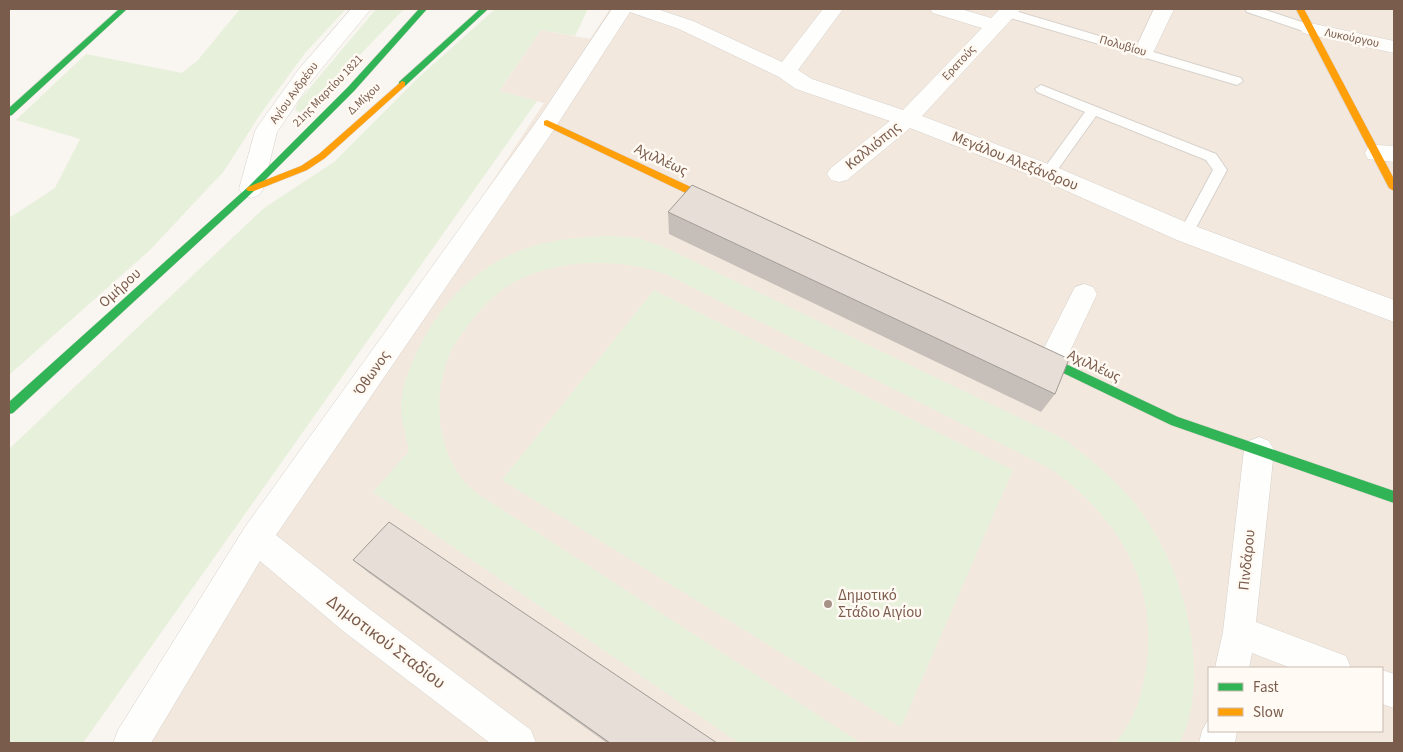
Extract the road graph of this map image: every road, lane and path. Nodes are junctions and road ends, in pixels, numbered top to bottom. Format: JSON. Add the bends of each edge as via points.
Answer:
{"nodes":[{"id":1,"x":123,"y":9,"type":"edge"},
{"id":2,"x":361,"y":9,"type":"edge"},
{"id":3,"x":422,"y":9,"type":"edge"},
{"id":4,"x":484,"y":9,"type":"edge"},
{"id":5,"x":622,"y":9,"type":"edge"},
{"id":6,"x":638,"y":9,"type":"edge"},
{"id":7,"x":833,"y":9,"type":"edge"},
{"id":8,"x":940,"y":9,"type":"edge"},
{"id":9,"x":1164,"y":9,"type":"edge"},
{"id":10,"x":1252,"y":9,"type":"edge"},
{"id":11,"x":1300,"y":9,"type":"edge"},
{"id":12,"x":1004,"y":16,"type":"edge"},
{"id":13,"x":1310,"y":29,"type":"junction"},
{"id":14,"x":1394,"y":46,"type":"edge"},
{"id":15,"x":1144,"y":52,"type":"junction"},
{"id":16,"x":786,"y":72,"type":"junction"},
{"id":17,"x":1237,"y":81,"type":"dead end"},
{"id":18,"x":1041,"y":89,"type":"dead end"},
{"id":19,"x":1094,"y":109,"type":"junction"},
{"id":20,"x":9,"y":113,"type":"edge"},
{"id":21,"x":907,"y":119,"type":"junction"},
{"id":22,"x":547,"y":123,"type":"junction"},
{"id":23,"x":1385,"y":154,"type":"edge"},
{"id":24,"x":1048,"y":173,"type":"junction"},
{"id":25,"x":839,"y":174,"type":"dead end"},
{"id":26,"x":1394,"y":188,"type":"edge"},
{"id":27,"x":251,"y":189,"type":"junction"},
{"id":28,"x":736,"y":213,"type":"edge"},
{"id":29,"x":1186,"y":233,"type":"junction"},
{"id":30,"x":1084,"y":294,"type":"dead end"},
{"id":31,"x":1394,"y":311,"type":"edge"},
{"id":32,"x":1024,"y":350,"type":"edge"},
{"id":33,"x":1051,"y":362,"type":"junction"},
{"id":34,"x":9,"y":409,"type":"edge"},
{"id":35,"x":1259,"y":450,"type":"junction"},
{"id":36,"x":1394,"y":497,"type":"edge"},
{"id":37,"x":256,"y":538,"type":"junction"},
{"id":38,"x":1239,"y":632,"type":"junction"},
{"id":39,"x":1232,"y":667,"type":"edge"},
{"id":40,"x":1331,"y":667,"type":"edge"},
{"id":41,"x":502,"y":738,"type":"edge"},
{"id":42,"x":131,"y":743,"type":"edge"}],
"edges":[{"from":1,"to":20,"type":"street"},
{"from":2,"to":27,"type":"street","name":"Αγίου Ανδρέου","via":[[306,74],[266,132]]},
{"from":3,"to":27,"type":"street","name":"21ης Μαρτίου 1821","via":[[351,89]]},
{"from":4,"to":27,"type":"street","name":"Δ.Μίχου","via":[[322,156],[304,168]]},
{"from":5,"to":22,"type":"street","name":"Όθωνος"},
{"from":6,"to":16,"type":"street","name":"Μεγάλου Αλεξάνδρου","via":[[686,25]]},
{"from":7,"to":16,"type":"street"},
{"from":8,"to":12,"type":"street"},
{"from":9,"to":15,"type":"street"},
{"from":10,"to":13,"type":"lane"},
{"from":11,"to":13,"type":"street"},
{"from":12,"to":15,"type":"lane","name":"Πολυβίου"},
{"from":12,"to":21,"type":"street","name":"Ερατούς"},
{"from":13,"to":14,"type":"street","name":"Λυκούργου"},
{"from":13,"to":23,"type":"street"},
{"from":15,"to":17,"type":"lane","name":"Πολυβίου"},
{"from":16,"to":21,"type":"street","name":"Μεγάλου Αλεξάνδρου","via":[[804,84]]},
{"from":18,"to":19,"type":"lane"},
{"from":19,"to":24,"type":"lane"},
{"from":19,"to":29,"type":"lane","via":[[1211,157],[1220,170]]},
{"from":21,"to":24,"type":"street","name":"Μεγάλου Αλεξάνδρου"},
{"from":21,"to":25,"type":"street","name":"Καλλιόπης"},
{"from":22,"to":28,"type":"street","name":"Αχιλλέως"},
{"from":22,"to":37,"type":"street","name":"Όθωνος"},
{"from":23,"to":26,"type":"street"},
{"from":24,"to":29,"type":"street","name":"Μεγάλου Αλεξάνδρου"},
{"from":27,"to":34,"type":"street","name":"Ομήρου"},
{"from":29,"to":31,"type":"street","name":"Μεγάλου Αλεξάνδρου"},
{"from":30,"to":33,"type":"street"},
{"from":32,"to":33,"type":"street","name":"Αχιλλέως"},
{"from":33,"to":35,"type":"street","name":"Αχιλλέως","via":[[1176,421]]},
{"from":35,"to":36,"type":"street","name":"Αχιλλέως"},
{"from":35,"to":38,"type":"street","name":"Πινδάρου"},
{"from":37,"to":41,"type":"street","name":"Δημοτικού Σταδίου"},
{"from":37,"to":42,"type":"street","name":"Όθωνος"},
{"from":38,"to":39,"type":"street","name":"Πινδάρου"},
{"from":38,"to":40,"type":"street"}]}
